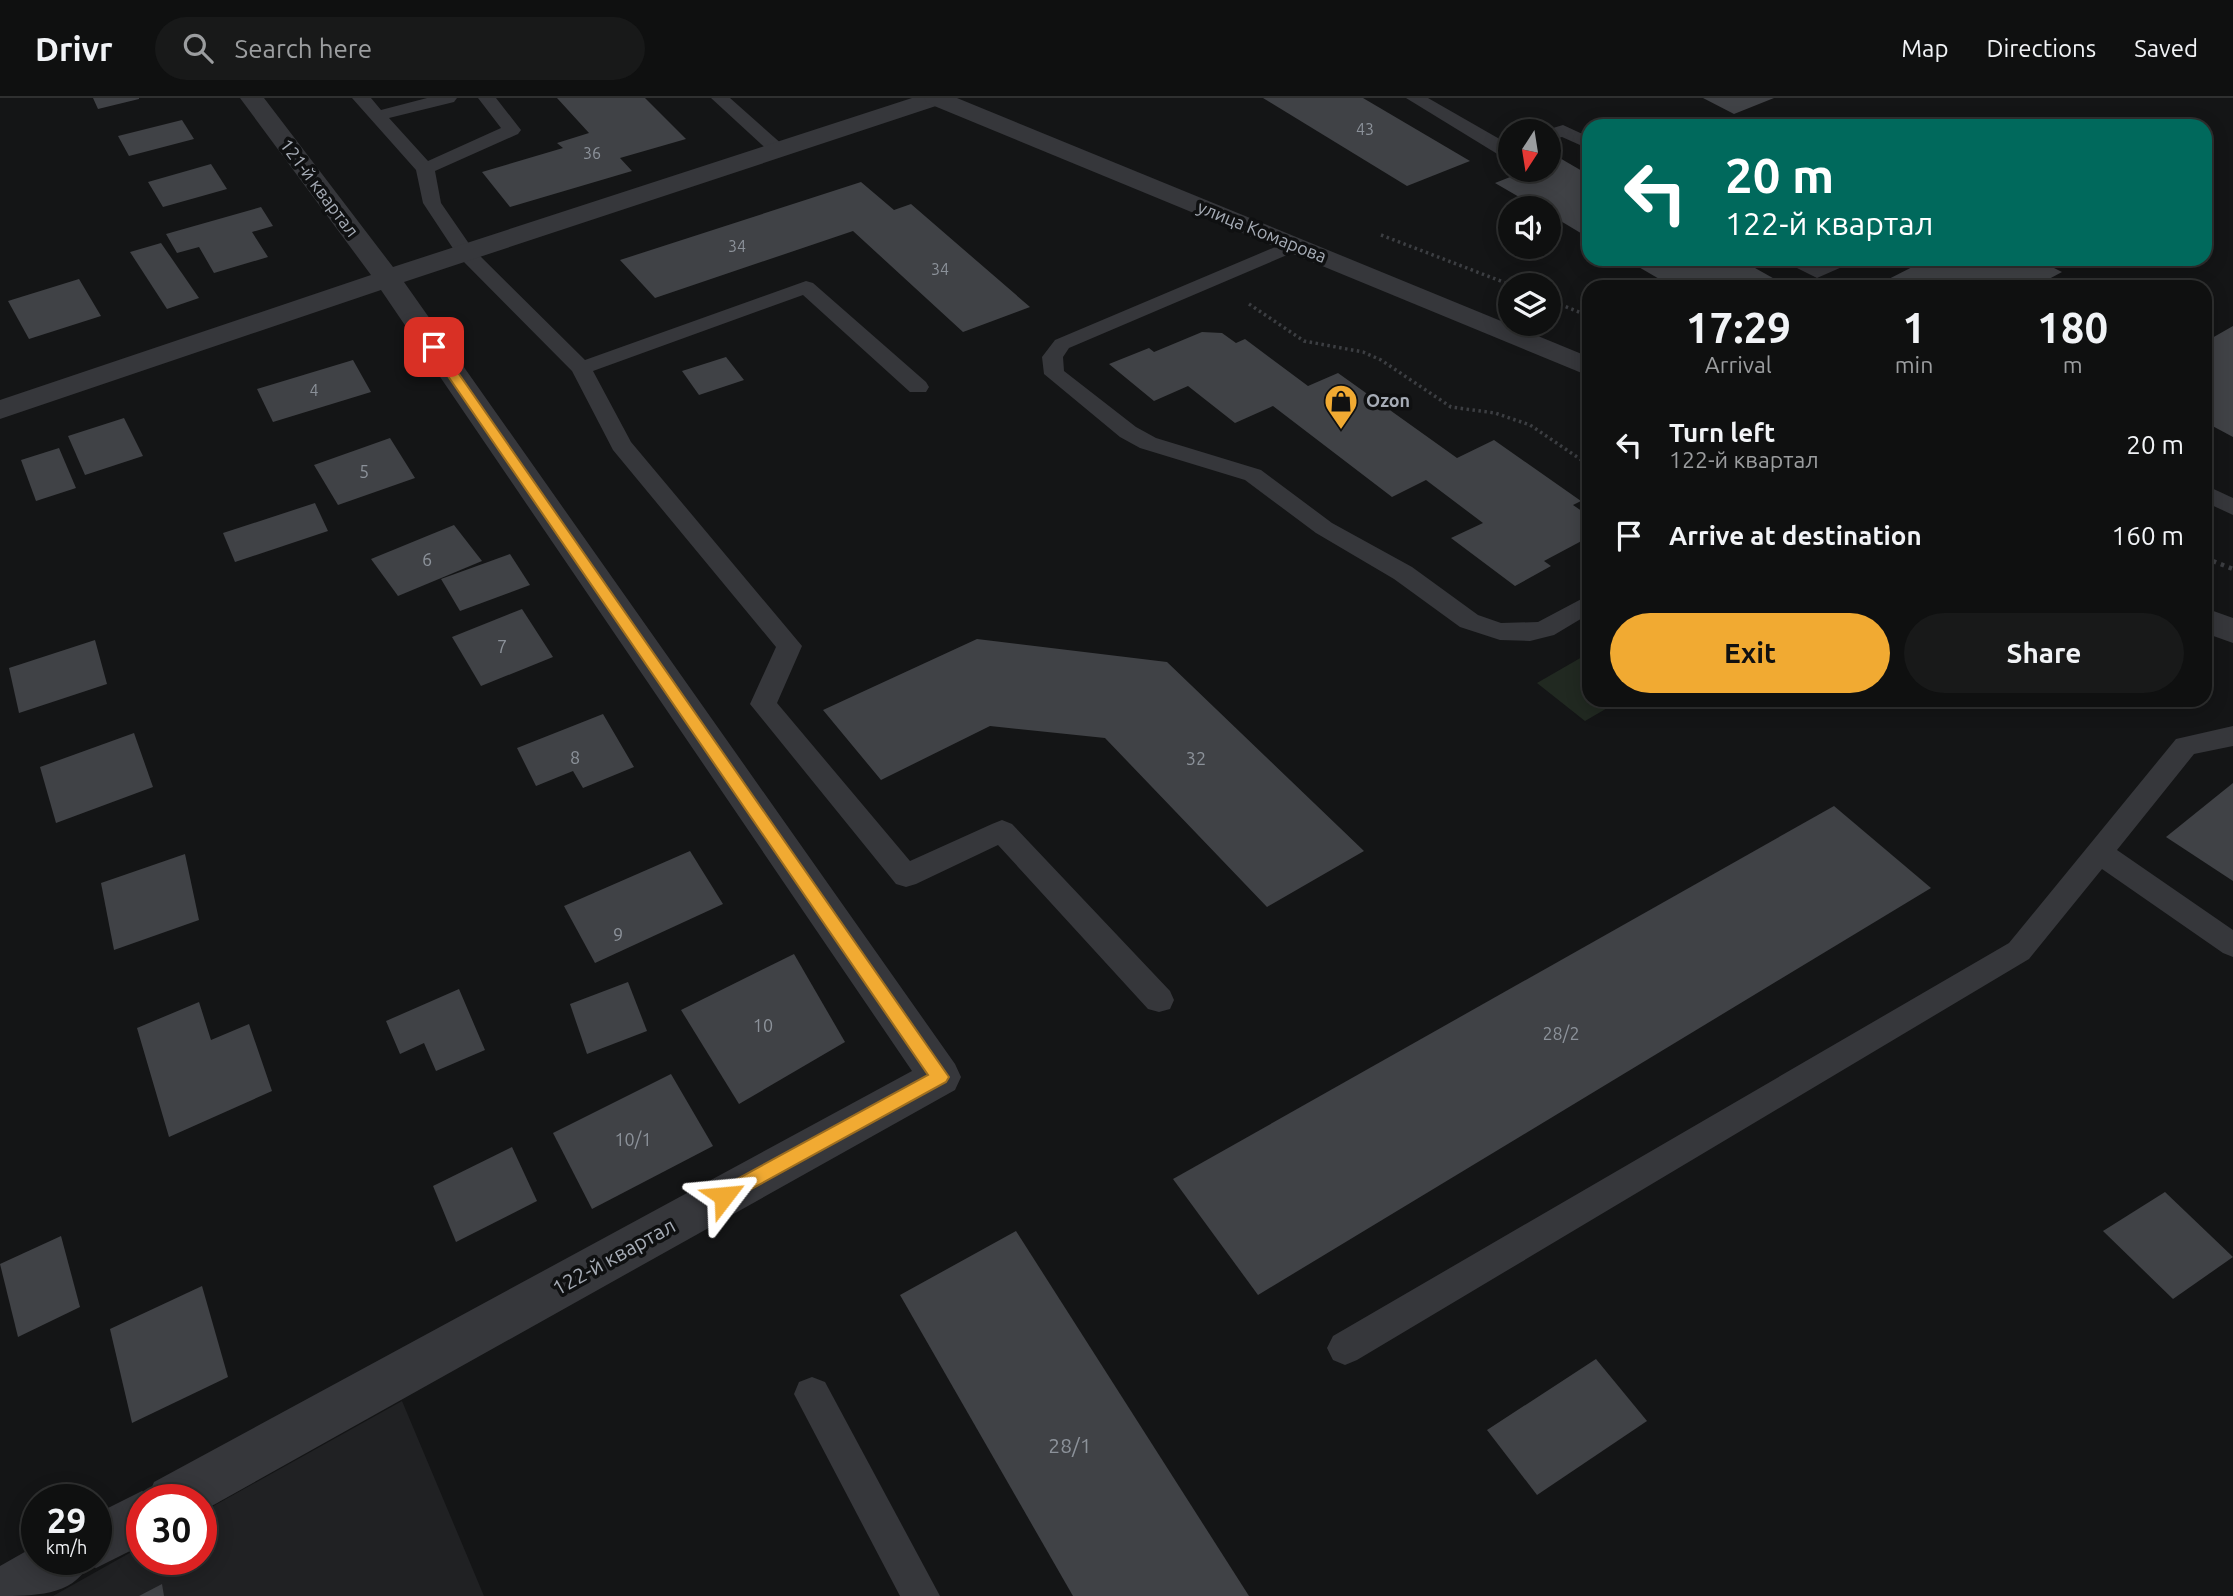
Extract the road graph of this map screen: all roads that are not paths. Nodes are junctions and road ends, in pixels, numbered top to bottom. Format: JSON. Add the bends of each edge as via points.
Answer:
{"nodes":[{"id":1,"x":252,"y":98,"type":"edge"},
{"id":2,"x":360,"y":98,"type":"edge"},
{"id":3,"x":448,"y":98,"type":"edge"},
{"id":4,"x":487,"y":98,"type":"edge"},
{"id":5,"x":720,"y":98,"type":"edge"},
{"id":6,"x":936,"y":98,"type":"edge"},
{"id":7,"x":1415,"y":98,"type":"edge"},
{"id":8,"x":377,"y":116,"type":"junction"},
{"id":9,"x":1561,"y":131,"type":"edge"},
{"id":10,"x":1582,"y":140,"type":"edge"},
{"id":11,"x":1498,"y":146,"type":"edge"},
{"id":12,"x":778,"y":150,"type":"junction"},
{"id":13,"x":425,"y":169,"type":"junction"},
{"id":14,"x":1294,"y":245,"type":"junction"},
{"id":15,"x":465,"y":252,"type":"junction"},
{"id":16,"x":1806,"y":266,"type":"edge"},
{"id":17,"x":1829,"y":266,"type":"edge"},
{"id":18,"x":387,"y":278,"type":"junction"},
{"id":19,"x":1582,"y":364,"type":"edge"},
{"id":20,"x":581,"y":368,"type":"junction"},
{"id":21,"x":918,"y":387,"type":"dead end"},
{"id":22,"x":0,"y":410,"type":"edge"},
{"id":23,"x":2212,"y":496,"type":"edge"},
{"id":24,"x":2233,"y":508,"type":"edge"},
{"id":25,"x":1582,"y":607,"type":"edge"},
{"id":26,"x":2212,"y":623,"type":"edge"},
{"id":27,"x":2233,"y":631,"type":"edge"},
{"id":28,"x":2233,"y":736,"type":"edge"},
{"id":29,"x":2098,"y":852,"type":"junction"},
{"id":30,"x":2233,"y":945,"type":"edge"},
{"id":31,"x":1159,"y":1000,"type":"dead end"},
{"id":32,"x":1345,"y":1348,"type":"dead end"},
{"id":33,"x":812,"y":1394,"type":"dead end"},
{"id":34,"x":201,"y":1484,"type":"edge"},
{"id":35,"x":36,"y":1575,"type":"edge"},
{"id":36,"x":0,"y":1595,"type":"edge"},
{"id":37,"x":921,"y":1596,"type":"edge"}],
"edges":[{"from":1,"to":18,"type":"street","name":"121-й квартал"},
{"from":2,"to":8,"type":"lane"},
{"from":3,"to":8,"type":"lane"},
{"from":4,"to":13,"type":"lane","via":[[512,130]]},
{"from":5,"to":12,"type":"lane"},
{"from":6,"to":12,"type":"street"},
{"from":6,"to":14,"type":"street","name":"улица Комарова"},
{"from":7,"to":11,"type":"lane"},
{"from":8,"to":13,"type":"lane"},
{"from":9,"to":10,"type":"lane"},
{"from":12,"to":15,"type":"street"},
{"from":13,"to":15,"type":"lane","via":[[432,203]]},
{"from":14,"to":19,"type":"street","name":"улица Комарова"},
{"from":14,"to":25,"type":"lane","via":[[1062,344],[1051,359],[1055,374],[1138,437],[1253,475],[1324,528],[1394,568],[1469,621],[1500,631],[1530,632],[1545,629]]},
{"from":15,"to":18,"type":"street"},
{"from":15,"to":20,"type":"lane"},
{"from":16,"to":17,"type":"lane","via":[[1817,272]]},
{"from":18,"to":22,"type":"street"},
{"from":18,"to":34,"type":"street","name":"122-й квартал","via":[[940,1077]]},
{"from":20,"to":21,"type":"lane","via":[[806,287]]},
{"from":20,"to":31,"type":"lane","via":[[621,445],[789,646],[763,704],[906,876],[1002,831]]},
{"from":23,"to":24,"type":"lane"},
{"from":26,"to":27,"type":"street"},
{"from":28,"to":29,"type":"lane","via":[[2185,746]]},
{"from":29,"to":30,"type":"lane"},
{"from":29,"to":32,"type":"lane","via":[[2018,951]]},
{"from":33,"to":37,"type":"lane"},
{"from":35,"to":36,"type":"street"}]}
